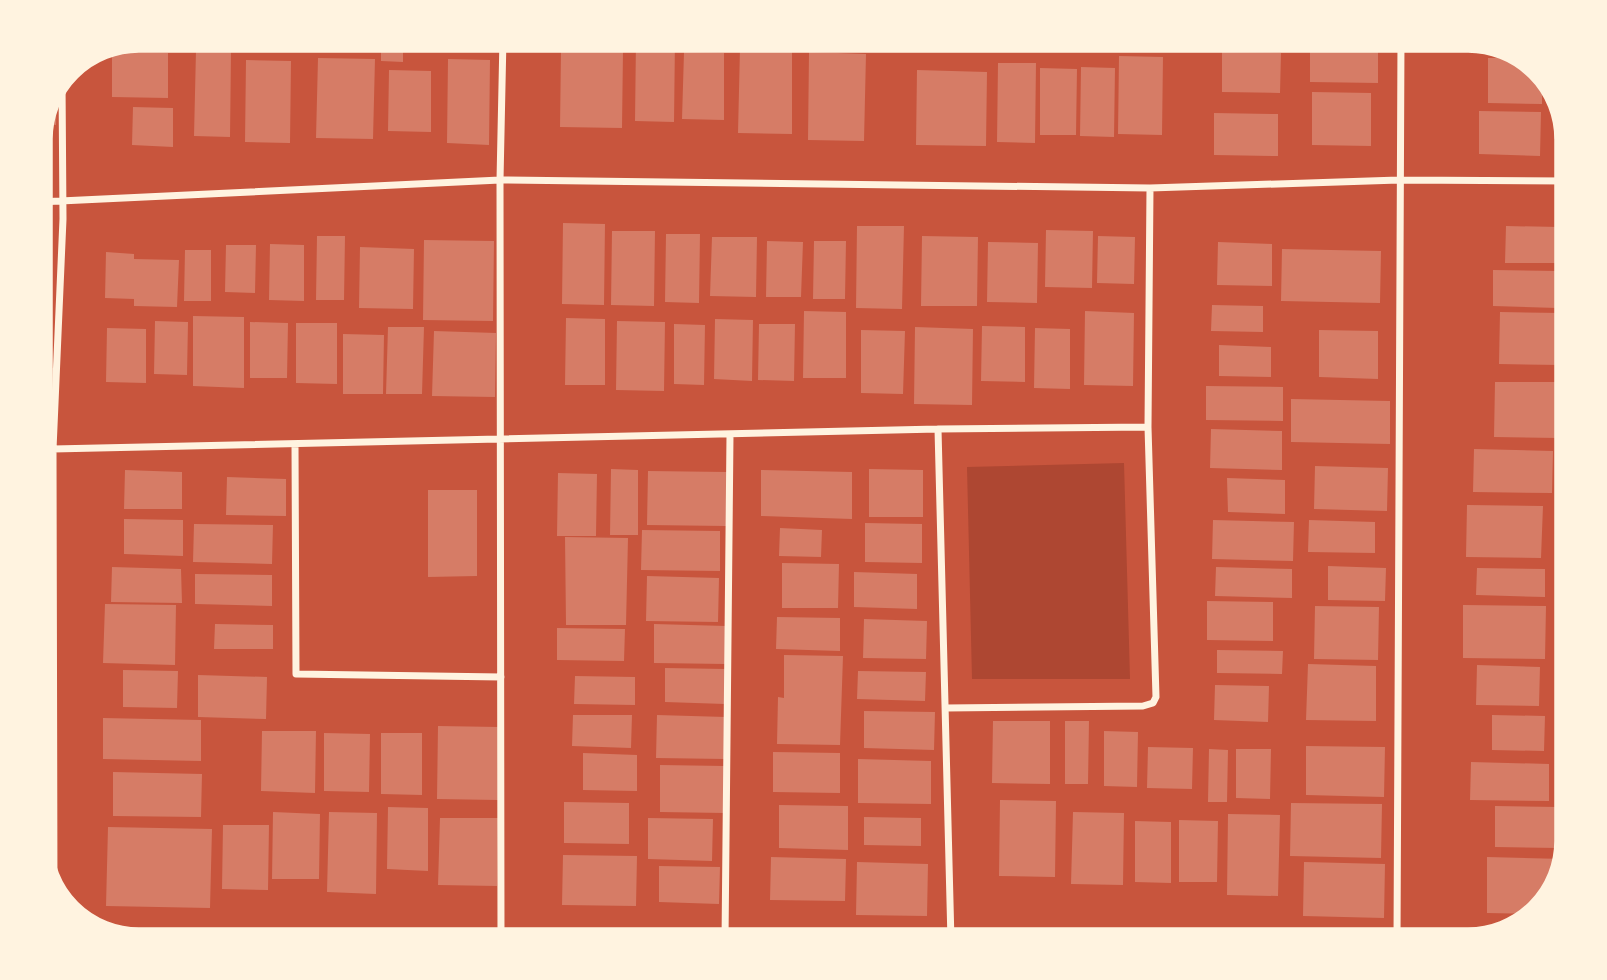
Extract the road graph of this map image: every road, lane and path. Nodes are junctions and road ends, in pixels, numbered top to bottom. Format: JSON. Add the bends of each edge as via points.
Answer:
{"nodes":[{"id":1,"x":503,"y":51,"type":"edge"},
{"id":2,"x":1401,"y":51,"type":"edge"},
{"id":3,"x":62,"y":97,"type":"edge"},
{"id":4,"x":500,"y":180,"type":"junction"},
{"id":5,"x":1399,"y":180,"type":"junction"},
{"id":6,"x":1556,"y":181,"type":"edge"},
{"id":7,"x":1150,"y":188,"type":"junction"},
{"id":8,"x":51,"y":202,"type":"edge"},
{"id":9,"x":62,"y":202,"type":"junction"},
{"id":10,"x":1148,"y":427,"type":"junction"},
{"id":11,"x":937,"y":429,"type":"junction"},
{"id":12,"x":730,"y":435,"type":"junction"},
{"id":13,"x":500,"y":440,"type":"junction"},
{"id":14,"x":295,"y":444,"type":"junction"},
{"id":15,"x":53,"y":450,"type":"junction"},
{"id":16,"x":501,"y":677,"type":"junction"},
{"id":17,"x":946,"y":708,"type":"junction"},
{"id":18,"x":54,"y":866,"type":"edge"},
{"id":19,"x":501,"y":929,"type":"edge"},
{"id":20,"x":725,"y":929,"type":"edge"},
{"id":21,"x":951,"y":929,"type":"edge"},
{"id":22,"x":1397,"y":929,"type":"edge"}],
"edges":[{"from":1,"to":4,"type":"street"},
{"from":2,"to":5,"type":"street"},
{"from":3,"to":9,"type":"street"},
{"from":4,"to":7,"type":"street"},
{"from":4,"to":9,"type":"street"},
{"from":4,"to":13,"type":"street"},
{"from":5,"to":6,"type":"street"},
{"from":5,"to":7,"type":"street"},
{"from":5,"to":22,"type":"street"},
{"from":7,"to":10,"type":"street"},
{"from":8,"to":9,"type":"street"},
{"from":9,"to":15,"type":"street"},
{"from":10,"to":11,"type":"street"},
{"from":10,"to":17,"type":"street","via":[[1153,703]]},
{"from":11,"to":12,"type":"street"},
{"from":11,"to":17,"type":"street"},
{"from":12,"to":13,"type":"street"},
{"from":12,"to":20,"type":"street"},
{"from":13,"to":14,"type":"street"},
{"from":13,"to":16,"type":"street"},
{"from":14,"to":15,"type":"street"},
{"from":14,"to":16,"type":"street","via":[[296,674]]},
{"from":15,"to":18,"type":"street"},
{"from":16,"to":19,"type":"street"},
{"from":17,"to":21,"type":"street"}]}
